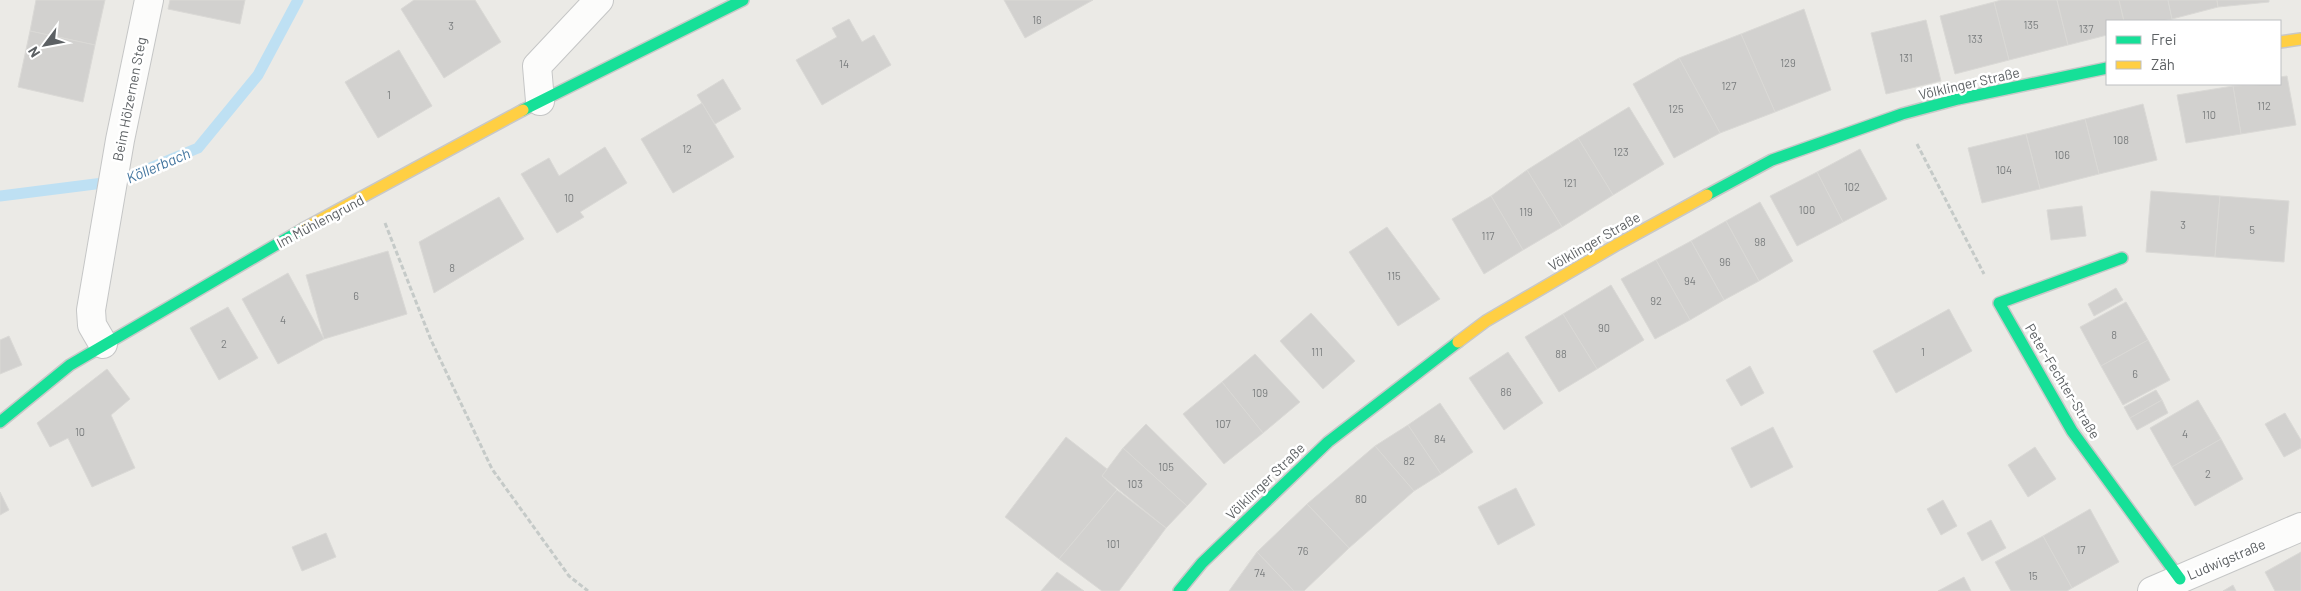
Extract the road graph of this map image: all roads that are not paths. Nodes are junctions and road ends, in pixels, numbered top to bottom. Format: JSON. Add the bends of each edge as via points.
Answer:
{"nodes":[{"id":1,"x":149,"y":0,"type":"edge"},
{"id":2,"x":599,"y":0,"type":"edge"},
{"id":3,"x":743,"y":0,"type":"edge"},
{"id":4,"x":2301,"y":39,"type":"edge"},
{"id":5,"x":2281,"y":42,"type":"edge"},
{"id":6,"x":2106,"y":68,"type":"edge"},
{"id":7,"x":540,"y":101,"type":"junction"},
{"id":8,"x":2122,"y":258,"type":"dead end"},
{"id":9,"x":103,"y":344,"type":"junction"},
{"id":10,"x":0,"y":422,"type":"edge"},
{"id":11,"x":2301,"y":527,"type":"edge"},
{"id":12,"x":2180,"y":578,"type":"junction"},
{"id":13,"x":1179,"y":591,"type":"edge"},
{"id":14,"x":2152,"y":591,"type":"edge"}],
"edges":[{"from":1,"to":9,"type":"street","name":"Beim Hölzernen Steg","via":[[120,140],[91,310],[92,325]]},
{"from":2,"to":7,"type":"street","via":[[537,66]]},
{"from":3,"to":7,"type":"street","name":"Im Mühlengrund"},
{"from":4,"to":5,"type":"street"},
{"from":6,"to":13,"type":"street","name":"Völklinger Straße","via":[[1902,114],[1772,160],[1618,244],[1486,322],[1328,442],[1202,563]]},
{"from":7,"to":9,"type":"street","name":"Im Mühlengrund","via":[[281,241]]},
{"from":8,"to":12,"type":"street","name":"Peter-Fechter-Straße","via":[[1999,303],[2072,430]]},
{"from":9,"to":10,"type":"street","name":"Im Mühlengrund","via":[[70,365]]},
{"from":11,"to":12,"type":"street","name":"Ludwigstraße"},
{"from":12,"to":14,"type":"street","name":"Ludwigstraße"}]}
